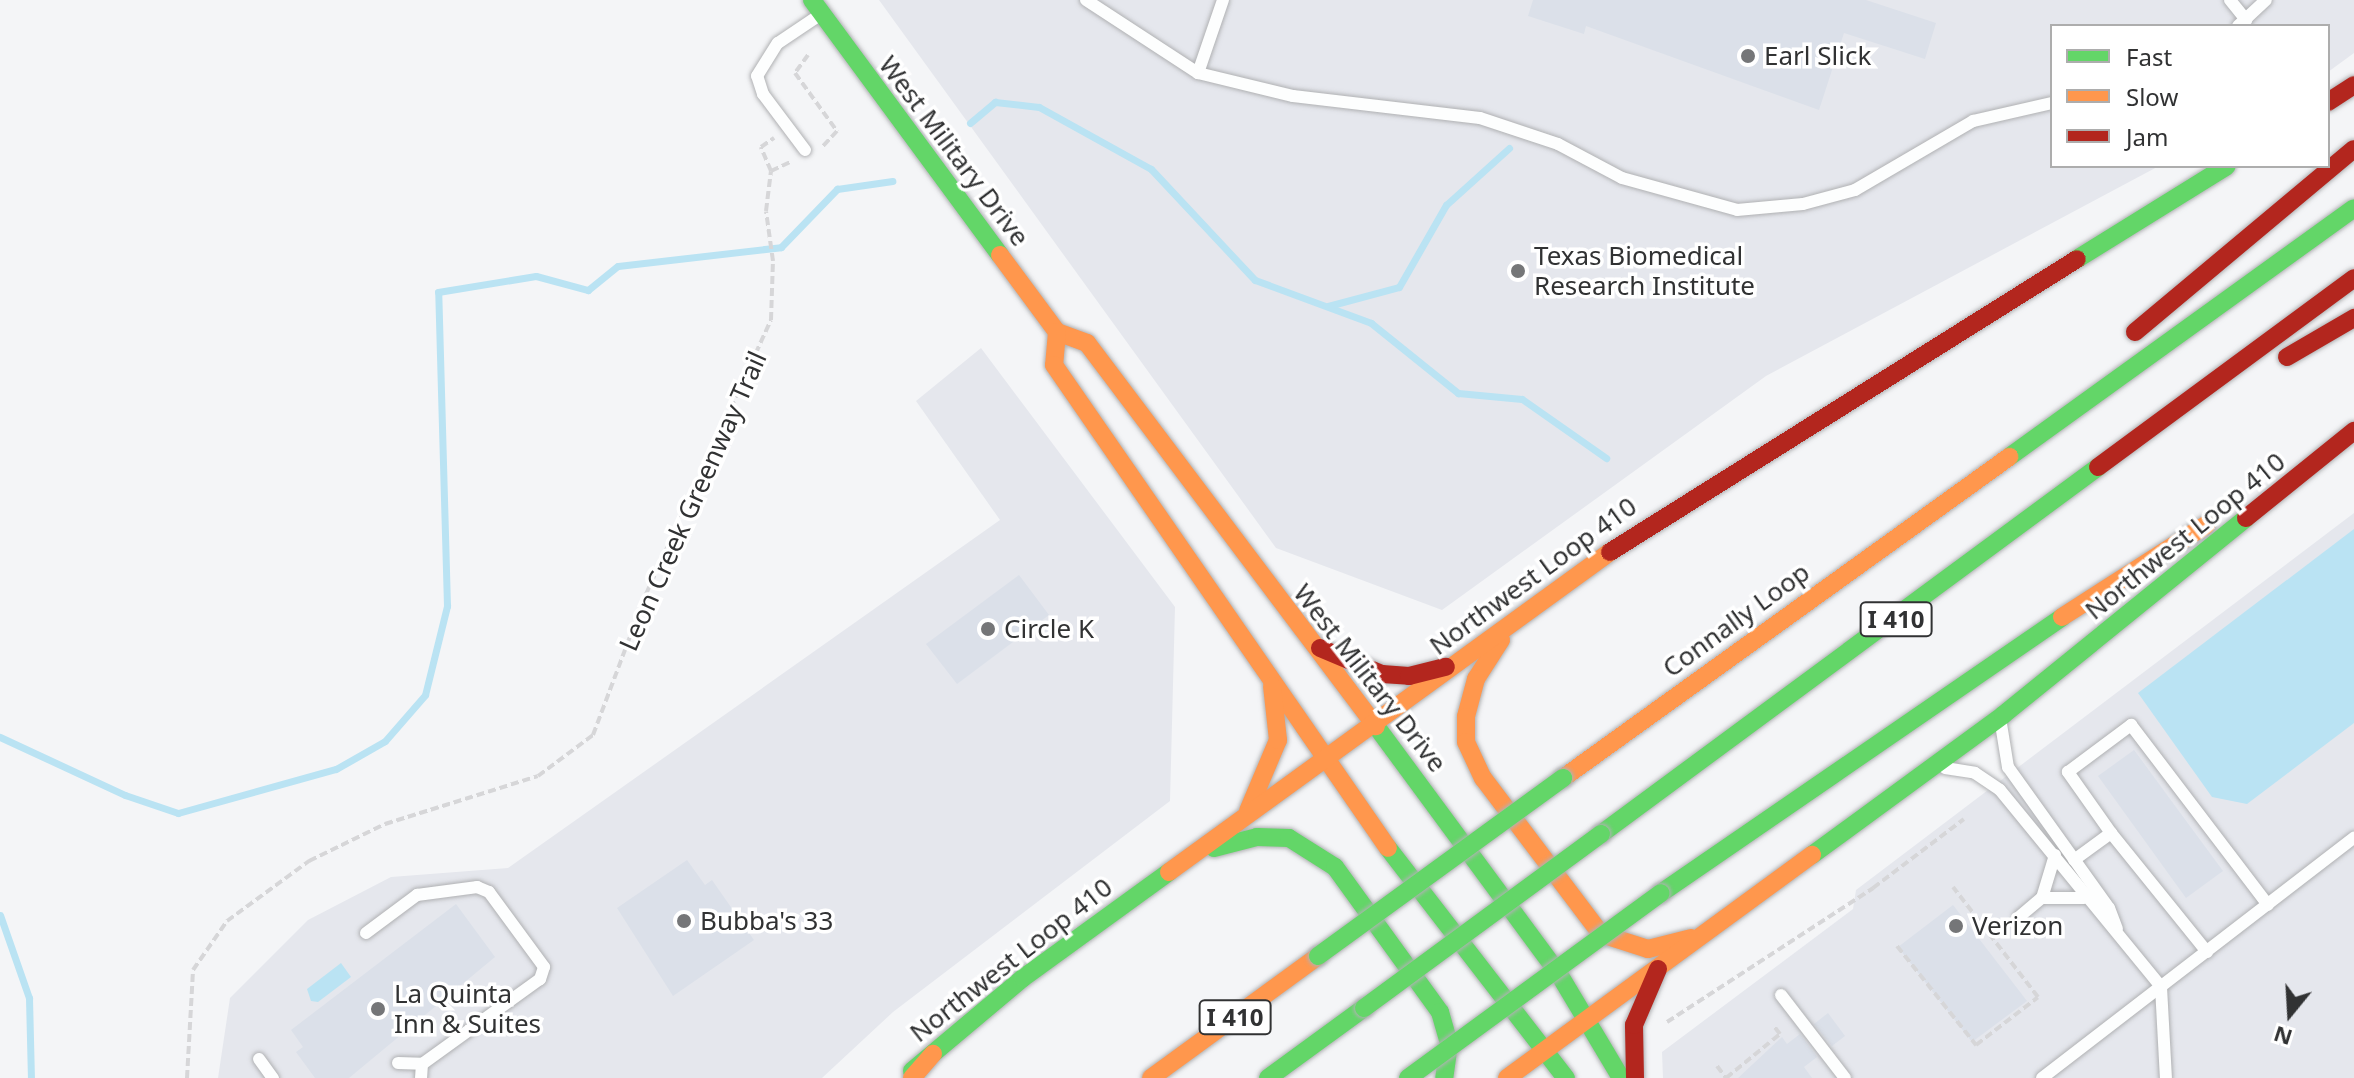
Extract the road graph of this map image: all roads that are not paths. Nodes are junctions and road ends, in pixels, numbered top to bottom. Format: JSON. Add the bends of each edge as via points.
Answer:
{"nodes":[{"id":1,"x":1086,"y":0,"type":"edge"},
{"id":2,"x":1223,"y":0,"type":"edge"},
{"id":3,"x":2230,"y":0,"type":"edge"},
{"id":4,"x":2266,"y":0,"type":"edge"},
{"id":5,"x":816,"y":7,"type":"edge"},
{"id":6,"x":2242,"y":23,"type":"edge"},
{"id":7,"x":1198,"y":73,"type":"junction"},
{"id":8,"x":2354,"y":85,"type":"edge"},
{"id":9,"x":2330,"y":101,"type":"edge"},
{"id":10,"x":2050,"y":103,"type":"edge"},
{"id":11,"x":2354,"y":149,"type":"edge"},
{"id":12,"x":805,"y":150,"type":"dead end"},
{"id":13,"x":2224,"y":168,"type":"edge"},
{"id":14,"x":2354,"y":208,"type":"edge"},
{"id":15,"x":2354,"y":278,"type":"edge"},
{"id":16,"x":2354,"y":318,"type":"edge"},
{"id":17,"x":1057,"y":332,"type":"junction"},
{"id":18,"x":2115,"y":347,"type":"dead end"},
{"id":19,"x":2072,"y":383,"type":"dead end"},
{"id":20,"x":2191,"y":403,"type":"junction"},
{"id":21,"x":2354,"y":421,"type":"edge"},
{"id":22,"x":2354,"y":431,"type":"edge"},
{"id":23,"x":2015,"y":449,"type":"junction"},
{"id":24,"x":1516,"y":619,"type":"junction"},
{"id":25,"x":1312,"y":643,"type":"junction"},
{"id":26,"x":1260,"y":663,"type":"junction"},
{"id":27,"x":1455,"y":664,"type":"junction"},
{"id":28,"x":2003,"y":715,"type":"junction"},
{"id":29,"x":1374,"y":724,"type":"junction"},
{"id":30,"x":1326,"y":759,"type":"junction"},
{"id":31,"x":1934,"y":768,"type":"junction"},
{"id":32,"x":1243,"y":818,"type":"junction"},
{"id":33,"x":2111,"y":833,"type":"junction"},
{"id":34,"x":2354,"y":838,"type":"edge"},
{"id":35,"x":1194,"y":855,"type":"junction"},
{"id":36,"x":2055,"y":855,"type":"junction"},
{"id":37,"x":2074,"y":860,"type":"junction"},
{"id":38,"x":2042,"y":898,"type":"junction"},
{"id":39,"x":2084,"y":898,"type":"junction"},
{"id":40,"x":2268,"y":905,"type":"junction"},
{"id":41,"x":2019,"y":917,"type":"dead end"},
{"id":42,"x":1718,"y":925,"type":"junction"},
{"id":43,"x":2117,"y":929,"type":"junction"},
{"id":44,"x":366,"y":933,"type":"dead end"},
{"id":45,"x":2207,"y":952,"type":"junction"},
{"id":46,"x":1658,"y":968,"type":"junction"},
{"id":47,"x":2161,"y":987,"type":"junction"},
{"id":48,"x":1781,"y":995,"type":"dead end"},
{"id":49,"x":1585,"y":1021,"type":"junction"},
{"id":50,"x":1544,"y":1051,"type":"junction"},
{"id":51,"x":933,"y":1054,"type":"junction"},
{"id":52,"x":259,"y":1059,"type":"dead end"},
{"id":53,"x":398,"y":1063,"type":"dead end"},
{"id":54,"x":421,"y":1071,"type":"edge"},
{"id":55,"x":273,"y":1078,"type":"edge"},
{"id":56,"x":904,"y":1078,"type":"edge"},
{"id":57,"x":912,"y":1078,"type":"edge"},
{"id":58,"x":1151,"y":1078,"type":"edge"},
{"id":59,"x":1268,"y":1078,"type":"edge"},
{"id":60,"x":1408,"y":1078,"type":"edge"},
{"id":61,"x":1444,"y":1078,"type":"edge"},
{"id":62,"x":1507,"y":1078,"type":"edge"},
{"id":63,"x":1566,"y":1078,"type":"edge"},
{"id":64,"x":1621,"y":1078,"type":"edge"},
{"id":65,"x":1635,"y":1078,"type":"edge"},
{"id":66,"x":1845,"y":1078,"type":"edge"},
{"id":67,"x":2042,"y":1078,"type":"edge"},
{"id":68,"x":2166,"y":1078,"type":"edge"}],
"edges":[{"from":1,"to":7,"type":"lane"},
{"from":2,"to":7,"type":"lane"},
{"from":3,"to":6,"type":"lane"},
{"from":4,"to":6,"type":"lane"},
{"from":5,"to":12,"type":"lane","via":[[778,43],[757,76]]},
{"from":5,"to":17,"type":"main road","name":"West Military Drive"},
{"from":7,"to":10,"type":"lane","via":[[1293,96],[1480,118],[1558,144],[1622,178],[1737,210],[1803,204],[1855,190],[1973,121]]},
{"from":8,"to":9,"type":"main road"},
{"from":11,"to":18,"type":"main road"},
{"from":13,"to":24,"type":"main road","name":"Northwest Loop 410","via":[[1722,477]]},
{"from":14,"to":23,"type":"main road","name":"Connally Loop","number":"I 410"},
{"from":15,"to":20,"type":"main road","number":"I 410"},
{"from":16,"to":20,"type":"main road"},
{"from":17,"to":25,"type":"main road","name":"West Military Drive","via":[[1087,343]]},
{"from":17,"to":26,"type":"main road","via":[[1054,365]]},
{"from":19,"to":23,"type":"main road"},
{"from":20,"to":59,"type":"main road","number":"I 410","bridge":true},
{"from":21,"to":60,"type":"main road","bridge":true,"via":[[2324,434],[2146,566],[1916,712]]},
{"from":22,"to":28,"type":"main road","name":"Northwest Loop 410"},
{"from":23,"to":58,"type":"main road","name":"Connally Loop","number":"I 410","bridge":true},
{"from":24,"to":27,"type":"main road","name":"Northwest Loop 410"},
{"from":24,"to":42,"type":"main road","via":[[1476,679],[1467,706],[1466,742],[1483,778],[1601,934],[1624,945],[1660,948]]},
{"from":25,"to":27,"type":"main road","via":[[1355,665],[1395,676]]},
{"from":25,"to":29,"type":"main road","name":"West Military Drive"},
{"from":26,"to":30,"type":"main road"},
{"from":26,"to":32,"type":"main road","via":[[1276,699],[1278,740],[1271,769]]},
{"from":27,"to":29,"type":"main road","name":"Northwest Loop 410"},
{"from":28,"to":31,"type":"main road","name":"Northwest Loop 410"},
{"from":28,"to":37,"type":"lane","via":[[1999,739],[2008,767]]},
{"from":29,"to":30,"type":"main road","name":"Northwest Loop 410"},
{"from":29,"to":49,"type":"main road","name":"West Military Drive","via":[[1559,974]]},
{"from":30,"to":32,"type":"main road","name":"Northwest Loop 410"},
{"from":30,"to":50,"type":"main road"},
{"from":31,"to":36,"type":"lane","via":[[1961,769],[1987,780]]},
{"from":31,"to":42,"type":"main road","name":"Northwest Loop 410"},
{"from":32,"to":35,"type":"main road","name":"Northwest Loop 410"},
{"from":33,"to":37,"type":"lane"},
{"from":33,"to":40,"type":"lane","via":[[2068,772],[2131,725]]},
{"from":33,"to":45,"type":"lane"},
{"from":34,"to":40,"type":"lane"},
{"from":35,"to":51,"type":"main road","name":"Northwest Loop 410","via":[[1023,978]]},
{"from":35,"to":61,"type":"main road","via":[[1269,835],[1299,841],[1323,856],[1440,1012],[1449,1044]]},
{"from":36,"to":38,"type":"lane"},
{"from":36,"to":39,"type":"lane"},
{"from":37,"to":43,"type":"lane"},
{"from":38,"to":39,"type":"lane"},
{"from":38,"to":41,"type":"lane"},
{"from":39,"to":43,"type":"lane"},
{"from":40,"to":45,"type":"lane"},
{"from":42,"to":46,"type":"main road","name":"Northwest Loop 410"},
{"from":43,"to":47,"type":"lane"},
{"from":44,"to":54,"type":"lane","via":[[417,895],[477,887],[489,892],[544,967],[540,979]]},
{"from":45,"to":47,"type":"lane"},
{"from":46,"to":49,"type":"main road","name":"Northwest Loop 410"},
{"from":46,"to":65,"type":"main road","via":[[1634,1025]]},
{"from":47,"to":67,"type":"lane"},
{"from":47,"to":68,"type":"lane"},
{"from":48,"to":66,"type":"lane"},
{"from":49,"to":50,"type":"main road","name":"Northwest Loop 410"},
{"from":49,"to":64,"type":"main road","name":"West Military Drive"},
{"from":50,"to":62,"type":"main road","name":"Northwest Loop 410"},
{"from":50,"to":63,"type":"main road"},
{"from":51,"to":56,"type":"main road","name":"Northwest Loop 410"},
{"from":51,"to":57,"type":"main road"},
{"from":52,"to":55,"type":"lane"},
{"from":53,"to":54,"type":"lane"}]}
